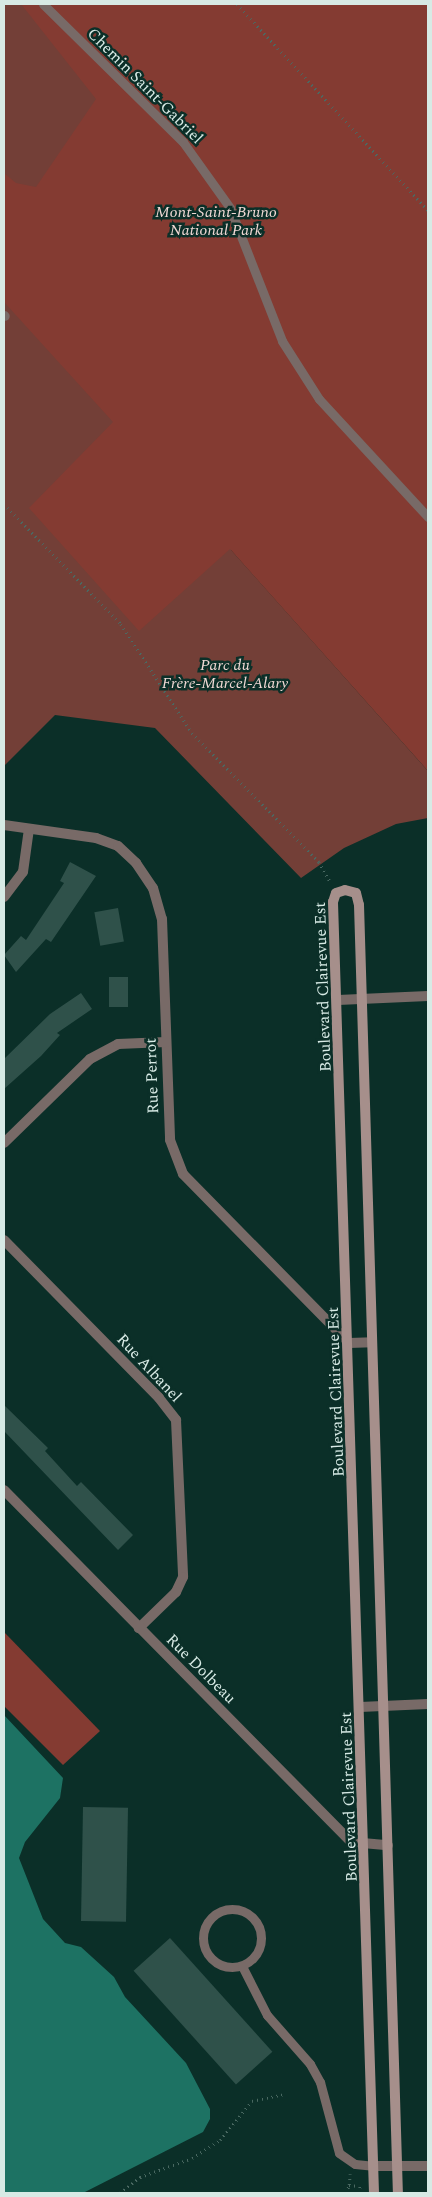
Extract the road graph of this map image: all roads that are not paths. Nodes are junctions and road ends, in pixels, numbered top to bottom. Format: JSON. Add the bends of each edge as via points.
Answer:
{"nodes":[{"id":1,"x":44,"y":4,"type":"edge"},
{"id":2,"x":428,"y":517,"type":"edge"},
{"id":3,"x":4,"y":826,"type":"edge"},
{"id":4,"x":29,"y":829,"type":"junction"},
{"id":5,"x":4,"y":897,"type":"edge"},
{"id":6,"x":428,"y":996,"type":"edge"},
{"id":7,"x":362,"y":999,"type":"junction"},
{"id":8,"x":338,"y":1000,"type":"junction"},
{"id":9,"x":166,"y":1042,"type":"junction"},
{"id":10,"x":4,"y":1143,"type":"edge"},
{"id":11,"x":4,"y":1240,"type":"edge"},
{"id":12,"x":372,"y":1342,"type":"junction"},
{"id":13,"x":349,"y":1343,"type":"junction"},
{"id":14,"x":4,"y":1490,"type":"edge"},
{"id":15,"x":139,"y":1628,"type":"junction"},
{"id":16,"x":428,"y":1704,"type":"edge"},
{"id":17,"x":385,"y":1706,"type":"junction"},
{"id":18,"x":360,"y":1707,"type":"junction"},
{"id":19,"x":388,"y":1844,"type":"junction"},
{"id":20,"x":365,"y":1845,"type":"junction"},
{"id":21,"x":242,"y":1966,"type":"junction"},
{"id":22,"x":375,"y":2166,"type":"junction"},
{"id":23,"x":398,"y":2166,"type":"junction"},
{"id":24,"x":428,"y":2166,"type":"edge"},
{"id":25,"x":374,"y":2193,"type":"edge"},
{"id":26,"x":398,"y":2193,"type":"edge"}],
"edges":[{"from":1,"to":2,"type":"lane","name":"Chemin Saint-Gabriel","via":[[183,142],[230,208],[282,341],[319,399]]},
{"from":3,"to":4,"type":"street","name":"Rue Perrot"},
{"from":4,"to":5,"type":"street","via":[[23,872]]},
{"from":4,"to":9,"type":"street","name":"Rue Perrot","via":[[96,838],[118,846],[152,888],[162,920]]},
{"from":6,"to":7,"type":"street"},
{"from":7,"to":8,"type":"street"},
{"from":7,"to":8,"type":"street","name":"Boulevard Clairevue Est","via":[[359,898],[349,890],[336,893]]},
{"from":7,"to":12,"type":"street","name":"Boulevard Clairevue Est"},
{"from":8,"to":13,"type":"street","name":"Boulevard Clairevue Est"},
{"from":9,"to":10,"type":"street","via":[[118,1044],[90,1059]]},
{"from":9,"to":13,"type":"street","name":"Rue Perrot","via":[[170,1140],[183,1174]]},
{"from":11,"to":15,"type":"street","name":"Rue Albanel","via":[[160,1398],[176,1420],[183,1577],[176,1592]]},
{"from":12,"to":13,"type":"street"},
{"from":12,"to":17,"type":"street","name":"Boulevard Clairevue Est"},
{"from":13,"to":18,"type":"street","name":"Boulevard Clairevue Est"},
{"from":14,"to":15,"type":"street","name":"Rue Dolbeau"},
{"from":15,"to":20,"type":"street","name":"Rue Dolbeau","via":[[352,1842]]},
{"from":16,"to":17,"type":"street"},
{"from":17,"to":18,"type":"street"},
{"from":17,"to":19,"type":"street","name":"Boulevard Clairevue Est"},
{"from":18,"to":20,"type":"street","name":"Boulevard Clairevue Est"},
{"from":19,"to":20,"type":"street"},
{"from":19,"to":23,"type":"street","name":"Boulevard Clairevue Est"},
{"from":20,"to":22,"type":"street","name":"Boulevard Clairevue Est"},
{"from":21,"to":21,"type":"lane","via":[[261,1946],[259,1927],[247,1913],[220,1912],[204,1931],[205,1949],[225,1966]]},
{"from":21,"to":22,"type":"lane","via":[[267,2015],[320,2082],[339,2153],[350,2162]]},
{"from":22,"to":23,"type":"street"},
{"from":22,"to":25,"type":"street","name":"Boulevard Clairevue Est"},
{"from":23,"to":24,"type":"street"},
{"from":23,"to":26,"type":"street","name":"Boulevard Clairevue Est"}]}
